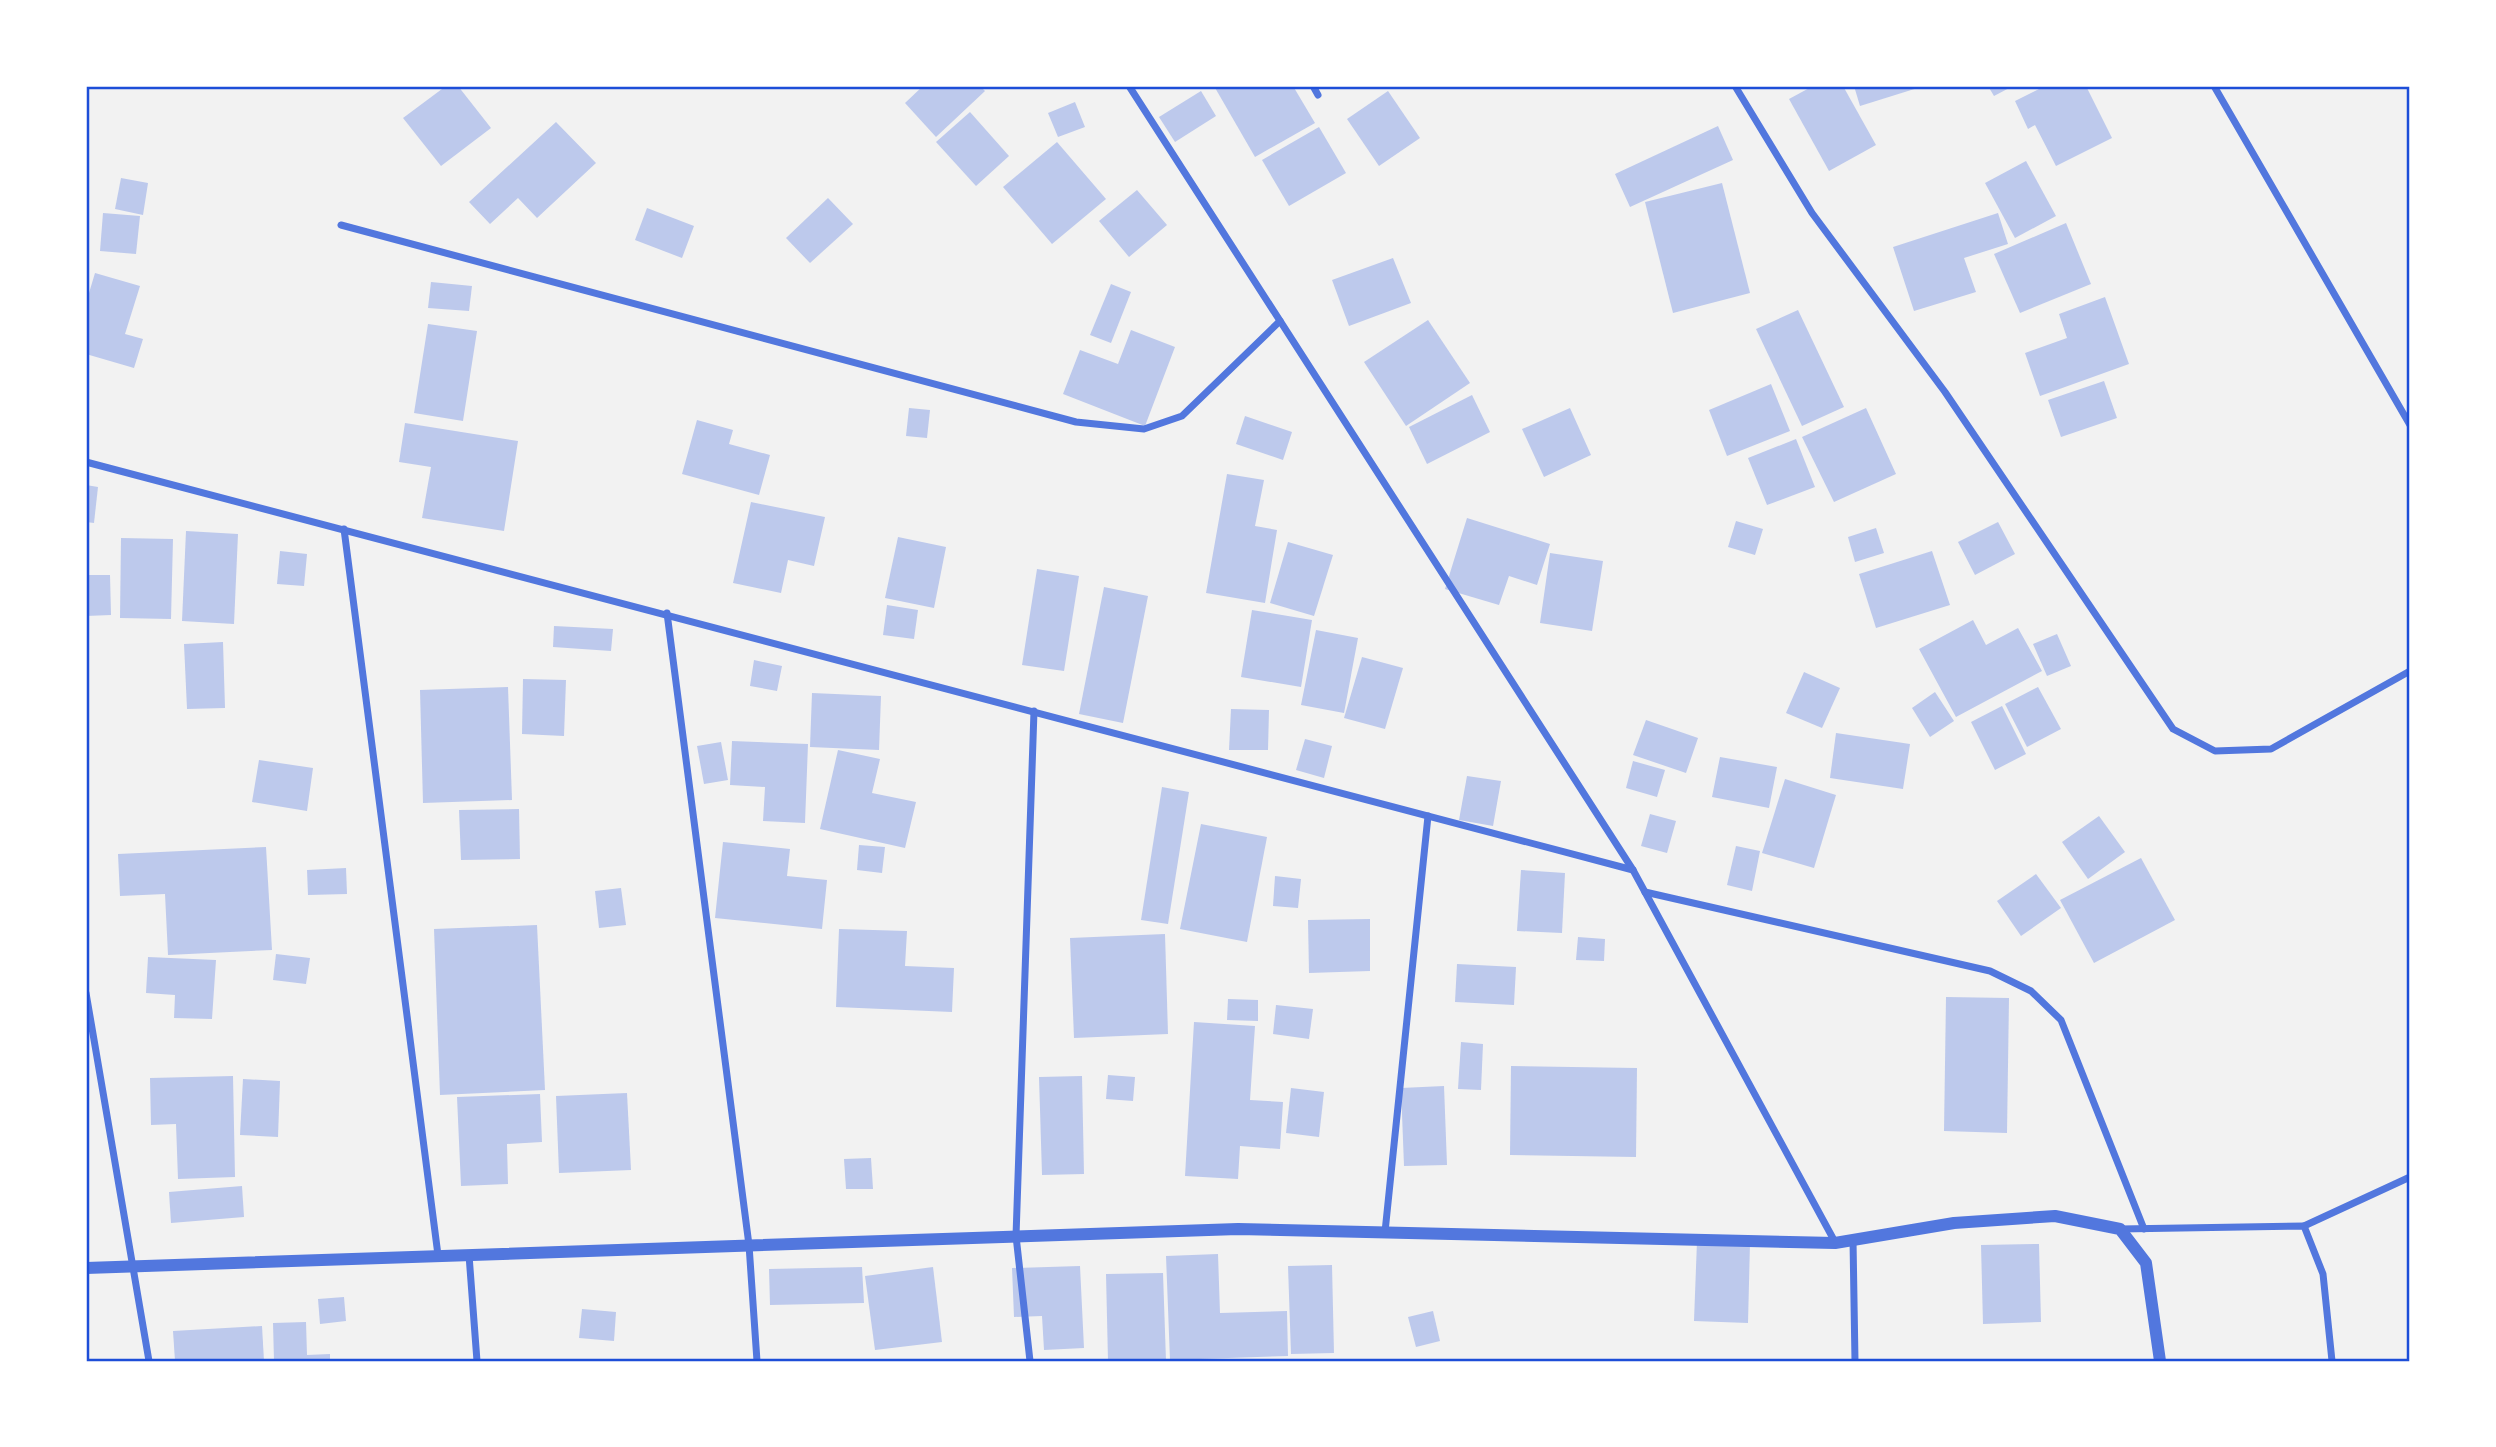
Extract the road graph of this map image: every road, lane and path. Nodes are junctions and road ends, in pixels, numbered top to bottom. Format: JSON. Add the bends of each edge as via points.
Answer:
{"nodes":[{"id":1,"x":1129,"y":86,"type":"edge"},
{"id":2,"x":1313,"y":86,"type":"edge"},
{"id":3,"x":1735,"y":86,"type":"edge"},
{"id":4,"x":2214,"y":86,"type":"edge"},
{"id":5,"x":1318,"y":95,"type":"dead end"},
{"id":6,"x":341,"y":225,"type":"dead end"},
{"id":7,"x":1280,"y":321,"type":"junction"},
{"id":8,"x":2410,"y":425,"type":"edge"},
{"id":9,"x":86,"y":462,"type":"edge"},
{"id":10,"x":344,"y":529,"type":"junction"},
{"id":11,"x":667,"y":613,"type":"junction"},
{"id":12,"x":2410,"y":671,"type":"edge"},
{"id":13,"x":1034,"y":711,"type":"junction"},
{"id":14,"x":1428,"y":816,"type":"junction"},
{"id":15,"x":1633,"y":870,"type":"junction"},
{"id":16,"x":1645,"y":892,"type":"junction"},
{"id":17,"x":86,"y":993,"type":"edge"},
{"id":18,"x":2410,"y":1177,"type":"edge"},
{"id":19,"x":2304,"y":1226,"type":"junction"},
{"id":20,"x":2120,"y":1229,"type":"junction"},
{"id":21,"x":2144,"y":1229,"type":"junction"},
{"id":22,"x":1385,"y":1232,"type":"junction"},
{"id":23,"x":1016,"y":1236,"type":"junction"},
{"id":24,"x":1853,"y":1240,"type":"junction"},
{"id":25,"x":1835,"y":1243,"type":"junction"},
{"id":26,"x":749,"y":1245,"type":"junction"},
{"id":27,"x":438,"y":1255,"type":"junction"},
{"id":28,"x":469,"y":1255,"type":"junction"},
{"id":29,"x":132,"y":1266,"type":"junction"},
{"id":30,"x":86,"y":1268,"type":"edge"},
{"id":31,"x":149,"y":1361,"type":"edge"},
{"id":32,"x":477,"y":1361,"type":"edge"},
{"id":33,"x":757,"y":1361,"type":"edge"},
{"id":34,"x":1030,"y":1361,"type":"edge"},
{"id":35,"x":1855,"y":1361,"type":"edge"},
{"id":36,"x":2160,"y":1361,"type":"edge"},
{"id":37,"x":2332,"y":1361,"type":"edge"}],
"edges":[{"from":1,"to":7,"type":"street"},
{"from":2,"to":5,"type":"street"},
{"from":3,"to":12,"type":"street","via":[[1812,213],[1945,392],[2173,729],[2215,751],[2271,749]]},
{"from":4,"to":8,"type":"street"},
{"from":6,"to":7,"type":"street","via":[[1076,422],[1144,429],[1182,415]]},
{"from":7,"to":15,"type":"street"},
{"from":9,"to":10,"type":"street"},
{"from":10,"to":11,"type":"street"},
{"from":10,"to":27,"type":"street"},
{"from":11,"to":13,"type":"street"},
{"from":11,"to":26,"type":"street"},
{"from":13,"to":14,"type":"street"},
{"from":13,"to":23,"type":"street"},
{"from":14,"to":15,"type":"street"},
{"from":14,"to":22,"type":"street"},
{"from":15,"to":16,"type":"street"},
{"from":16,"to":21,"type":"street","via":[[1990,971],[2031,991],[2061,1020]]},
{"from":16,"to":25,"type":"street"},
{"from":17,"to":29,"type":"street"},
{"from":18,"to":19,"type":"street"},
{"from":19,"to":21,"type":"street"},
{"from":19,"to":37,"type":"street","via":[[2323,1274]]},
{"from":20,"to":21,"type":"street"},
{"from":20,"to":24,"type":"street","via":[[2055,1216],[1954,1223]]},
{"from":20,"to":36,"type":"street","via":[[2146,1263]]},
{"from":22,"to":23,"type":"street","via":[[1238,1229]]},
{"from":22,"to":25,"type":"street"},
{"from":23,"to":26,"type":"street"},
{"from":23,"to":34,"type":"street"},
{"from":24,"to":25,"type":"street"},
{"from":24,"to":35,"type":"street"},
{"from":26,"to":28,"type":"street"},
{"from":26,"to":33,"type":"street"},
{"from":27,"to":28,"type":"street"},
{"from":27,"to":29,"type":"street"},
{"from":28,"to":32,"type":"street"},
{"from":29,"to":30,"type":"street"},
{"from":29,"to":31,"type":"street"}]}
